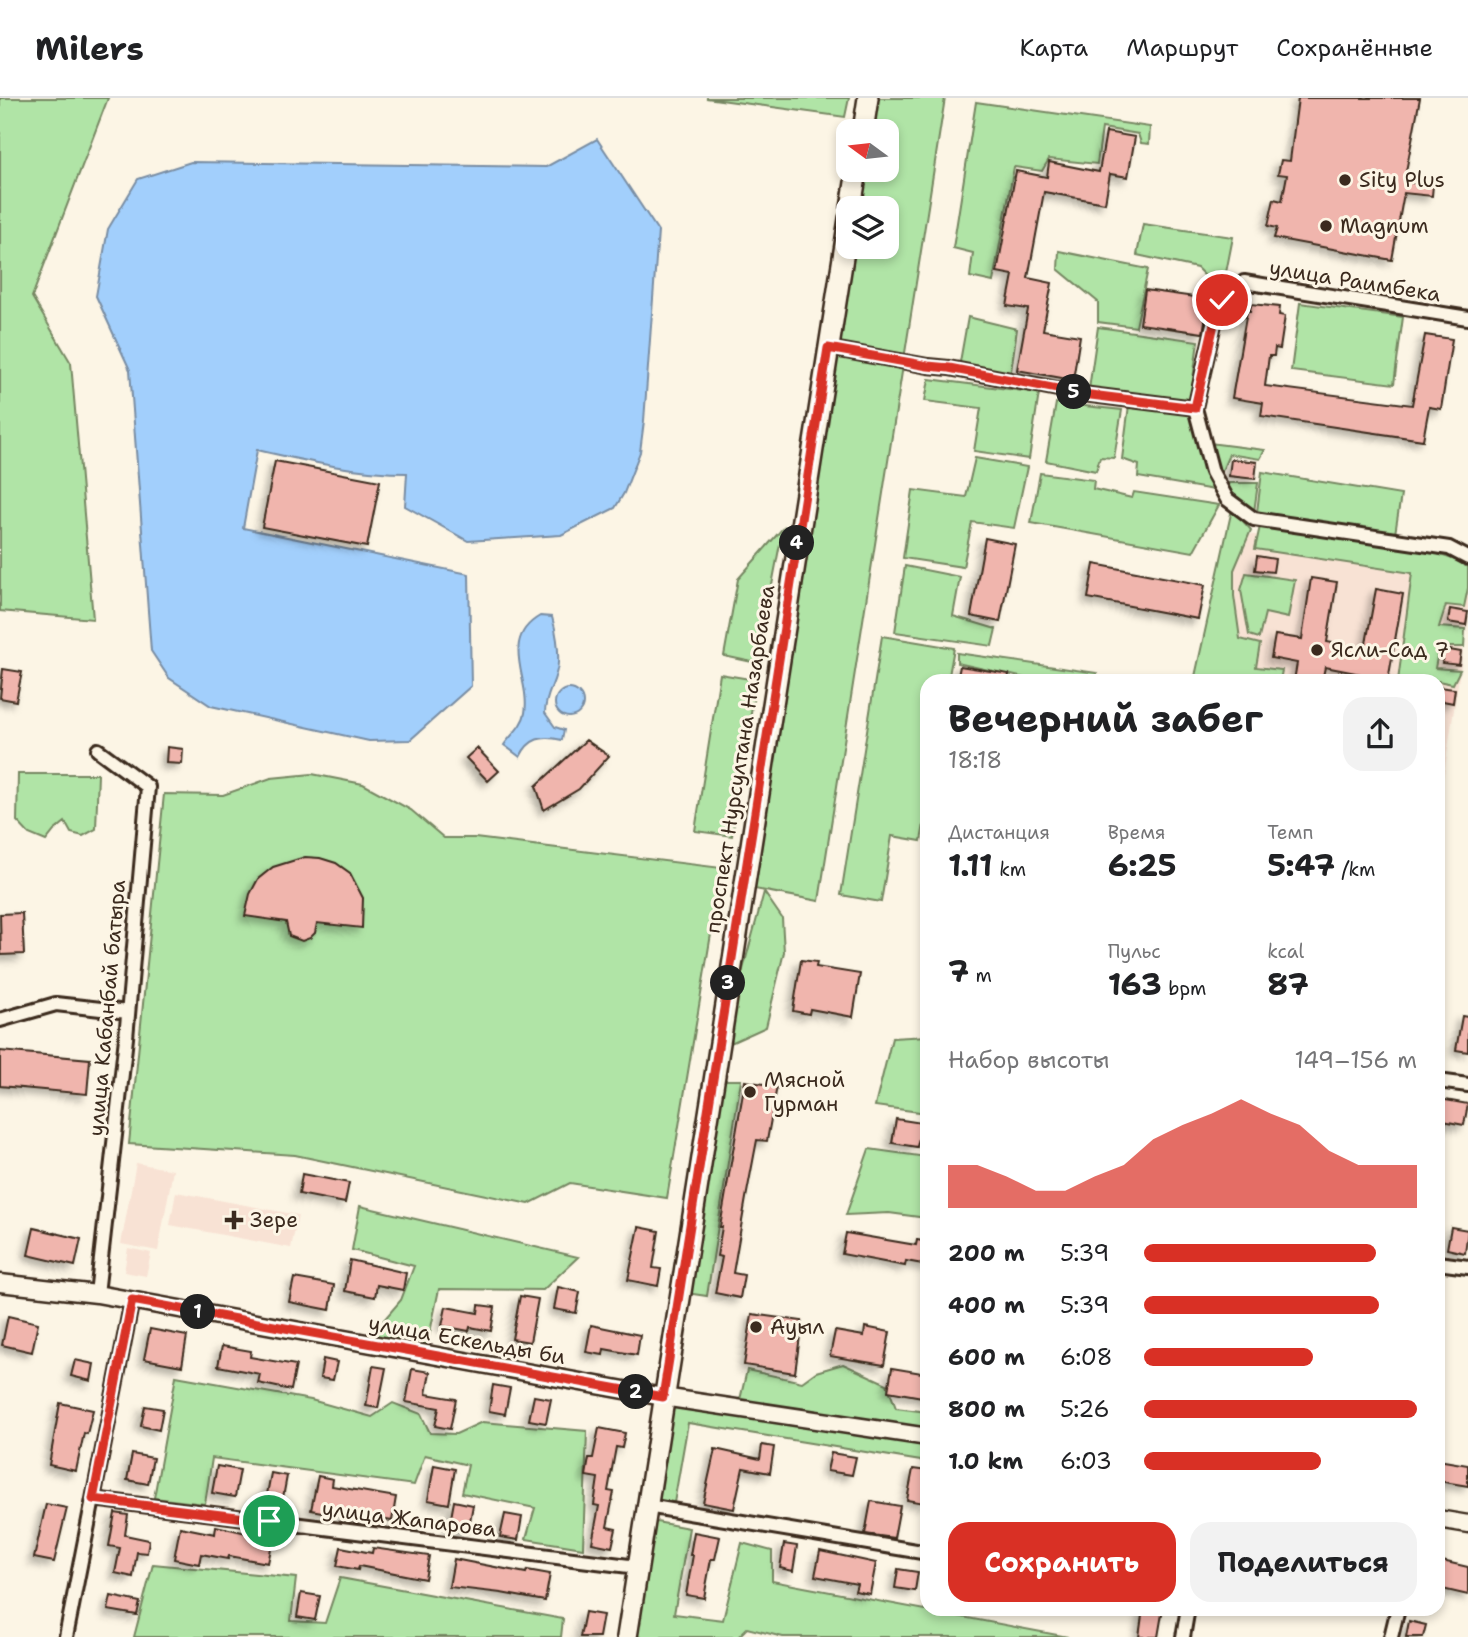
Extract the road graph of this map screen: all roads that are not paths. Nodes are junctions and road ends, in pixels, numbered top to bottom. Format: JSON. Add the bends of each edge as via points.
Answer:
{"nodes":[{"id":1,"x":868,"y":98,"type":"edge"},
{"id":2,"x":865,"y":119,"type":"edge"},
{"id":3,"x":842,"y":259,"type":"edge"},
{"id":4,"x":1468,"y":318,"type":"edge"},
{"id":5,"x":828,"y":348,"type":"junction"},
{"id":6,"x":1195,"y":408,"type":"junction"},
{"id":7,"x":1468,"y":558,"type":"edge"},
{"id":8,"x":98,"y":750,"type":"dead end"},
{"id":9,"x":128,"y":1012,"type":"junction"},
{"id":10,"x":0,"y":1020,"type":"edge"},
{"id":11,"x":1445,"y":1082,"type":"edge"},
{"id":12,"x":1468,"y":1085,"type":"edge"},
{"id":13,"x":1445,"y":1264,"type":"edge"},
{"id":14,"x":1468,"y":1267,"type":"edge"},
{"id":15,"x":0,"y":1283,"type":"edge"},
{"id":16,"x":97,"y":1294,"type":"junction"},
{"id":17,"x":132,"y":1300,"type":"junction"},
{"id":18,"x":663,"y":1397,"type":"junction"},
{"id":19,"x":920,"y":1436,"type":"edge"},
{"id":20,"x":93,"y":1499,"type":"junction"},
{"id":21,"x":647,"y":1506,"type":"junction"},
{"id":22,"x":1445,"y":1520,"type":"edge"},
{"id":23,"x":1468,"y":1524,"type":"edge"},
{"id":24,"x":920,"y":1552,"type":"edge"},
{"id":25,"x":637,"y":1567,"type":"junction"},
{"id":26,"x":1187,"y":1616,"type":"edge"},
{"id":27,"x":1396,"y":1616,"type":"edge"},
{"id":28,"x":66,"y":1637,"type":"edge"},
{"id":29,"x":627,"y":1637,"type":"edge"},
{"id":30,"x":1183,"y":1637,"type":"edge"},
{"id":31,"x":1391,"y":1637,"type":"edge"}],
"edges":[{"from":1,"to":2,"type":"main road"},
{"from":3,"to":5,"type":"main road","name":"проспект Нурсултана Назарбаева"},
{"from":4,"to":6,"type":"street","name":"улица Раимбека","via":[[1244,282],[1219,302]]},
{"from":5,"to":6,"type":"street","via":[[1083,394]]},
{"from":5,"to":18,"type":"main road","name":"проспект Нурсултана Назарбаева"},
{"from":6,"to":7,"type":"street","via":[[1212,472],[1227,499],[1254,519],[1449,548]]},
{"from":8,"to":9,"type":"street","name":"улица Кабанбай батыра","via":[[148,787]]},
{"from":9,"to":10,"type":"street","via":[[56,1004]]},
{"from":9,"to":16,"type":"street","name":"улица Кабанбай батыра"},
{"from":11,"to":12,"type":"street"},
{"from":13,"to":14,"type":"street"},
{"from":15,"to":16,"type":"street","name":"улица Ескельды би"},
{"from":16,"to":17,"type":"street","name":"улица Ескельды би"},
{"from":17,"to":18,"type":"street","name":"улица Ескельды би"},
{"from":17,"to":20,"type":"street"},
{"from":18,"to":19,"type":"street","name":"улица Ескельды би"},
{"from":18,"to":21,"type":"main road","name":"проспект Нурсултана Назарбаева"},
{"from":20,"to":25,"type":"street","name":"улица Жапарова"},
{"from":20,"to":28,"type":"street"},
{"from":21,"to":24,"type":"street"},
{"from":21,"to":25,"type":"main road","name":"проспект Нурсултана Назарбаева"},
{"from":22,"to":23,"type":"street"},
{"from":25,"to":29,"type":"main road","name":"проспект Нурсултана Назарбаева"},
{"from":26,"to":30,"type":"street"},
{"from":27,"to":31,"type":"street"}]}
